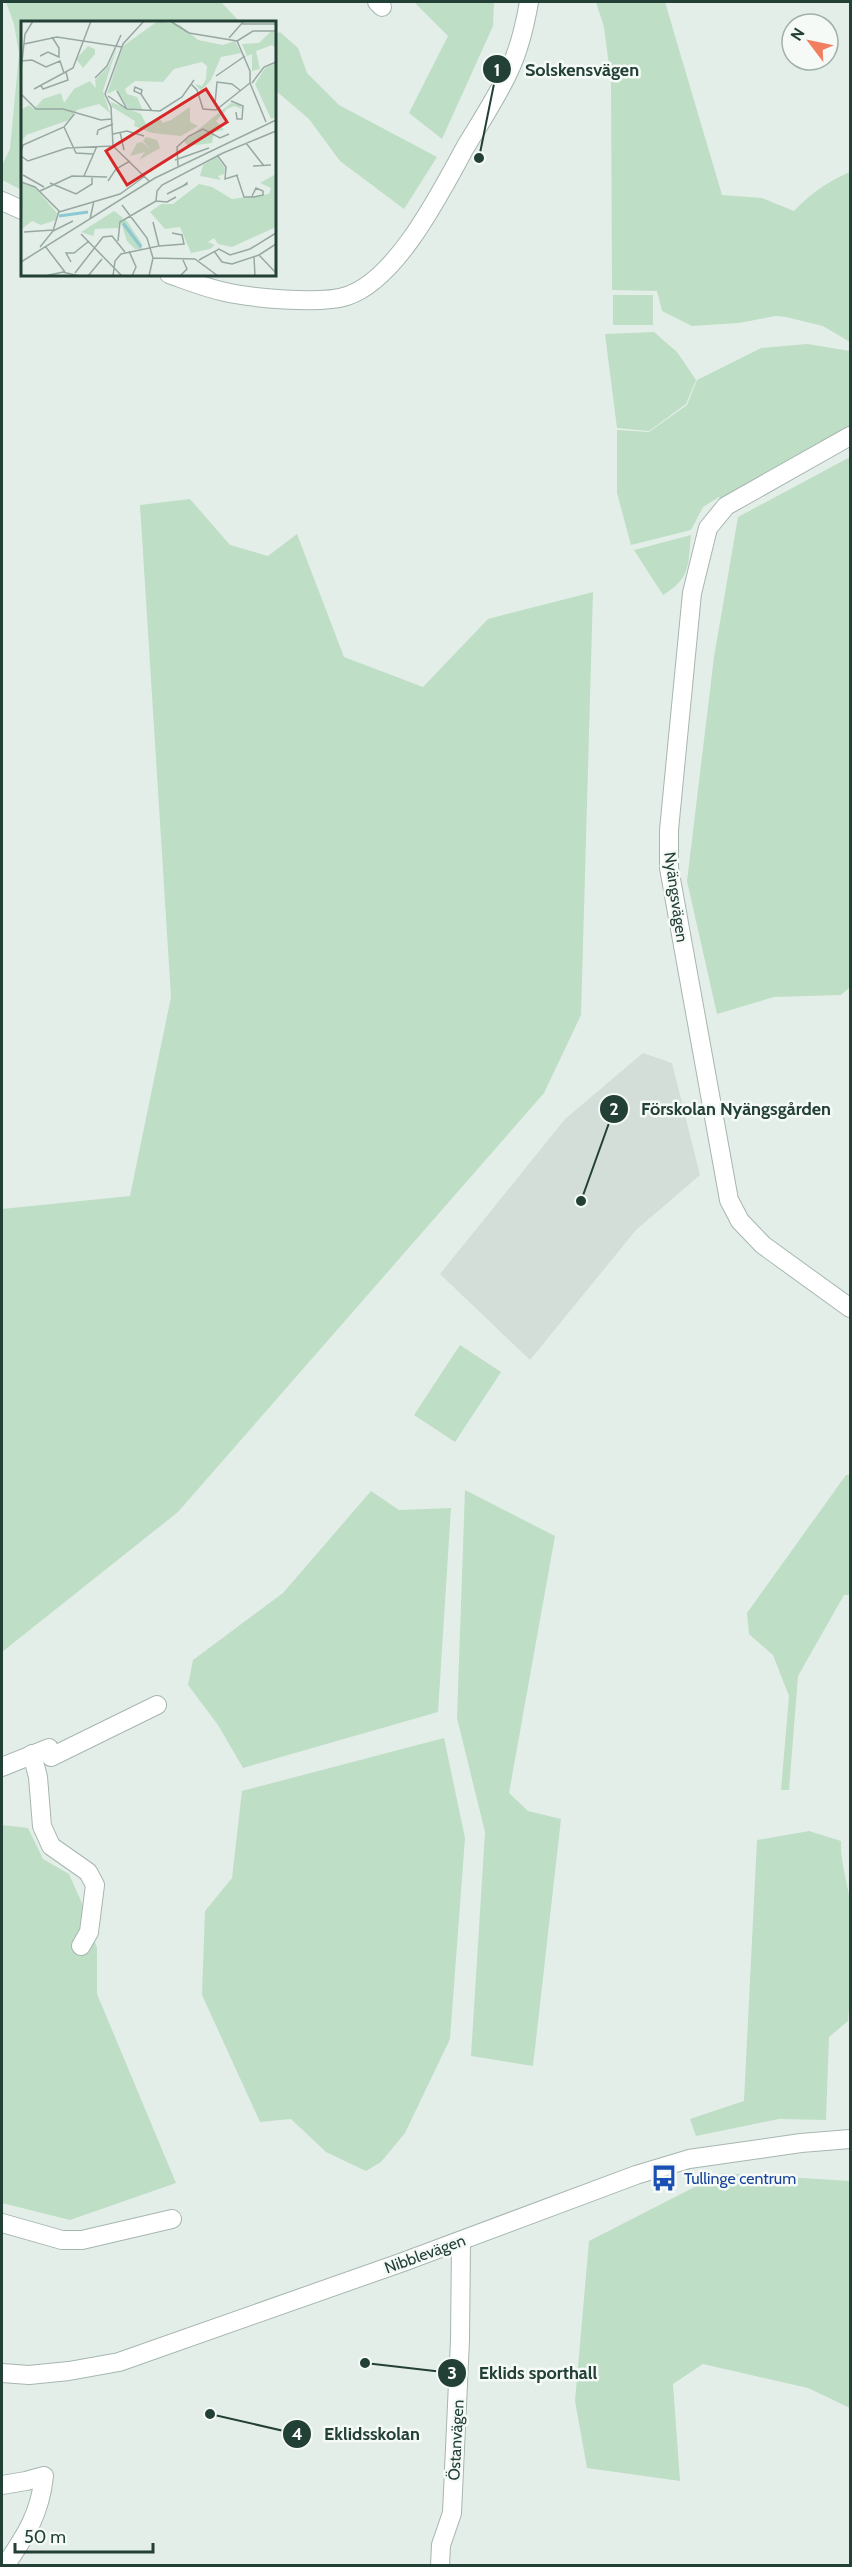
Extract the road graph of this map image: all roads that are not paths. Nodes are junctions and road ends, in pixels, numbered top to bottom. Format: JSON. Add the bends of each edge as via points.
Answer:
{"nodes":[{"id":1,"x":529,"y":2,"type":"edge"},
{"id":2,"x":2,"y":201,"type":"edge"},
{"id":3,"x":21,"y":210,"type":"edge"},
{"id":4,"x":175,"y":276,"type":"edge"},
{"id":5,"x":850,"y":436,"type":"edge"},
{"id":6,"x":850,"y":1308,"type":"edge"},
{"id":7,"x":157,"y":1705,"type":"dead end"},
{"id":8,"x":32,"y":1754,"type":"junction"},
{"id":9,"x":2,"y":1767,"type":"edge"},
{"id":10,"x":81,"y":1946,"type":"dead end"},
{"id":11,"x":850,"y":2139,"type":"edge"},
{"id":12,"x":172,"y":2219,"type":"dead end"},
{"id":13,"x":2,"y":2223,"type":"edge"},
{"id":14,"x":461,"y":2241,"type":"junction"},
{"id":15,"x":2,"y":2373,"type":"edge"},
{"id":16,"x":2,"y":2485,"type":"edge"},
{"id":17,"x":5,"y":2565,"type":"edge"},
{"id":18,"x":440,"y":2565,"type":"edge"}],
"edges":[{"from":1,"to":4,"type":"street","via":[[509,70],[482,119],[414,236],[371,282],[349,296],[330,300],[282,299],[222,292]]},
{"from":2,"to":3,"type":"street"},
{"from":5,"to":6,"type":"street","name":"Nyängsvägen","via":[[726,506],[708,528],[692,593],[669,830],[669,868],[729,1200],[740,1221],[762,1245]]},
{"from":7,"to":8,"type":"street","via":[[51,1757],[49,1748]]},
{"from":8,"to":9,"type":"street"},
{"from":8,"to":10,"type":"street","via":[[42,1826],[51,1846],[88,1872],[94,1885],[89,1932]]},
{"from":11,"to":14,"type":"street","name":"Nibblevägen","via":[[689,2159]]},
{"from":12,"to":13,"type":"street","via":[[82,2240],[62,2240]]},
{"from":14,"to":15,"type":"street","name":"Nibblevägen","via":[[119,2362],[29,2375]]},
{"from":14,"to":18,"type":"street","name":"Östanvägen","via":[[452,2513],[441,2545]]},
{"from":16,"to":17,"type":"street","via":[[44,2476],[36,2516]]}]}
